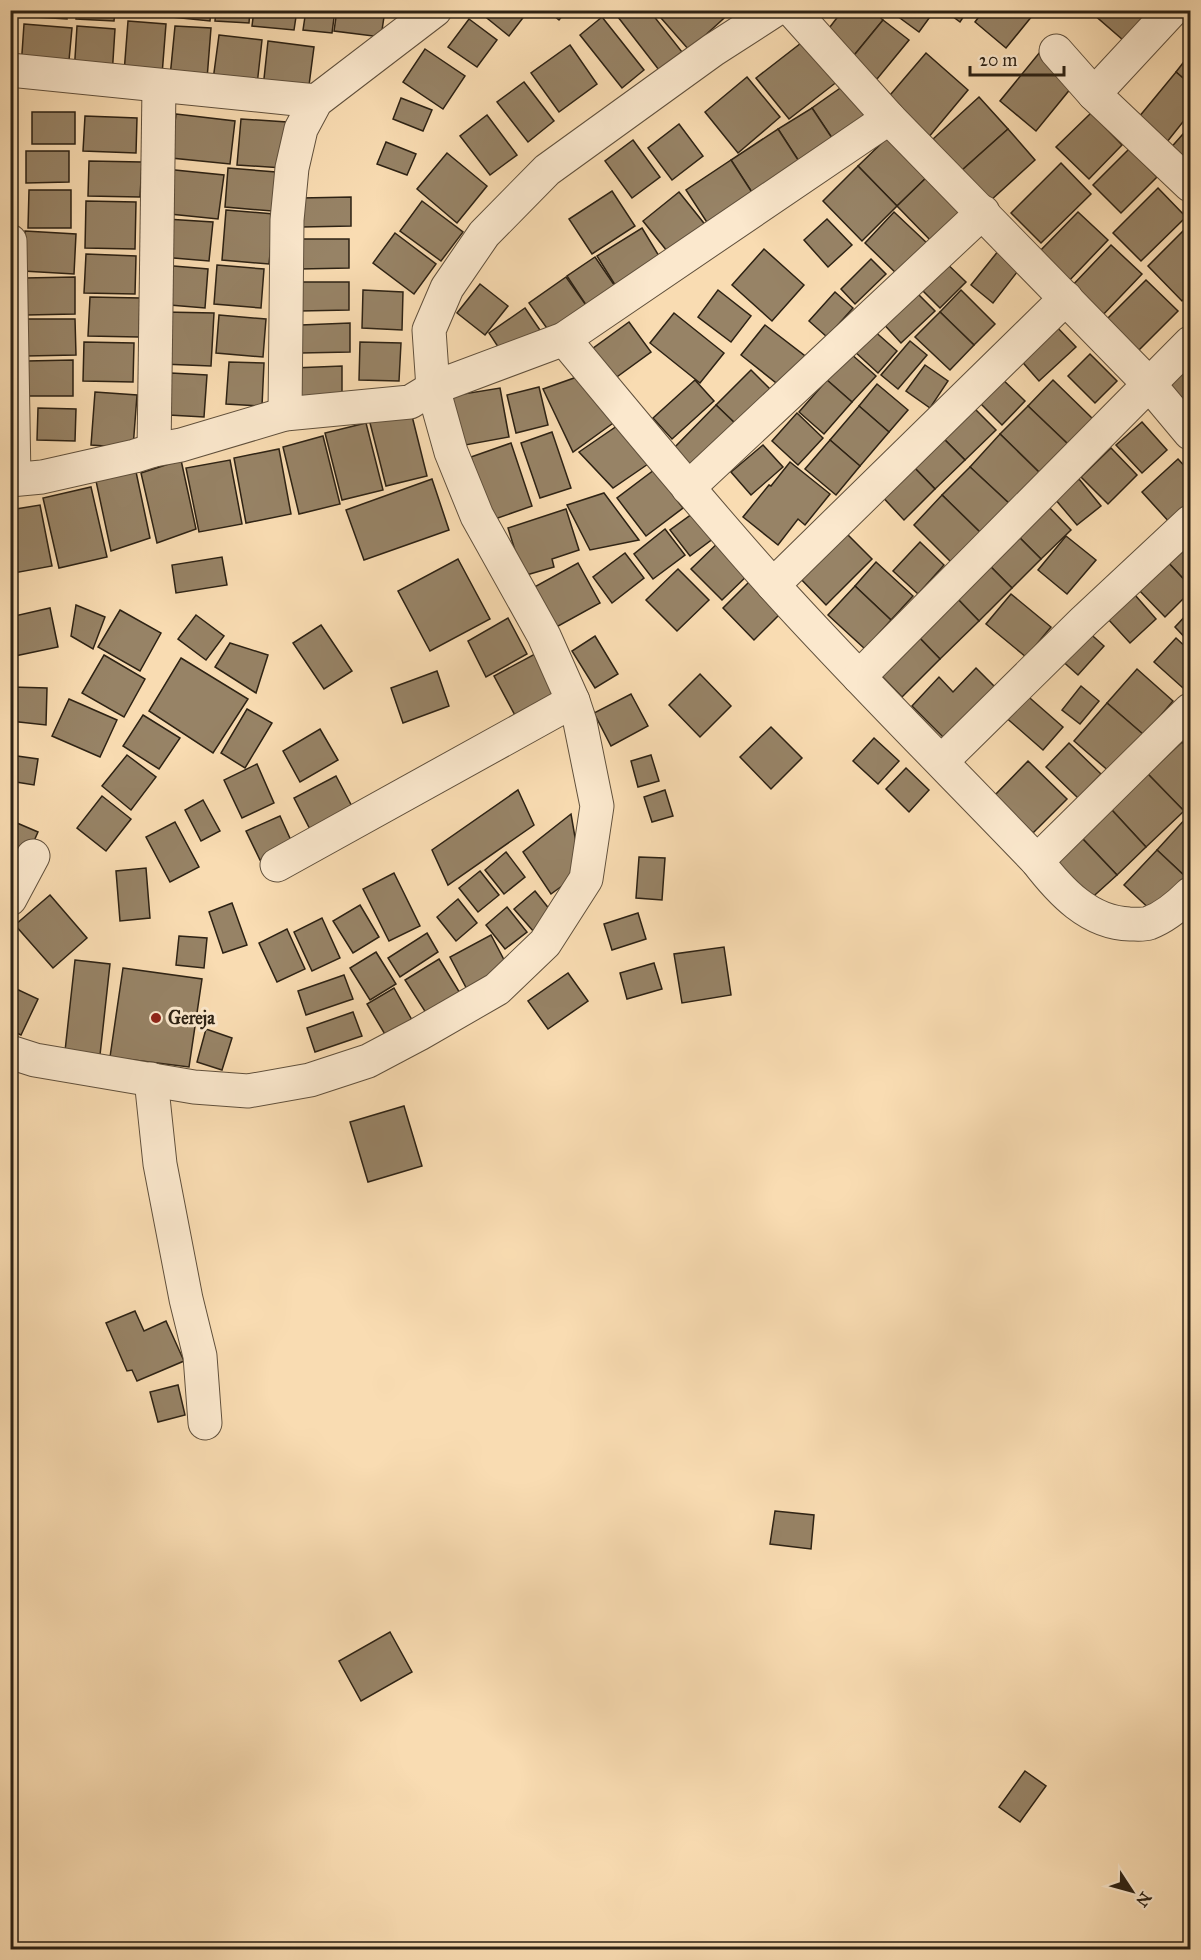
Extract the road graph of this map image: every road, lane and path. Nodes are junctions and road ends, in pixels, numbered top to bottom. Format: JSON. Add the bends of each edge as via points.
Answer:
{"nodes":[{"id":1,"x":435,"y":10,"type":"edge"},
{"id":2,"x":775,"y":10,"type":"edge"},
{"id":3,"x":792,"y":10,"type":"edge"},
{"id":4,"x":1172,"y":10,"type":"edge"},
{"id":5,"x":1056,"y":51,"type":"dead end"},
{"id":6,"x":10,"y":70,"type":"edge"},
{"id":7,"x":159,"y":87,"type":"junction"},
{"id":8,"x":1094,"y":94,"type":"junction"},
{"id":9,"x":316,"y":101,"type":"junction"},
{"id":10,"x":890,"y":118,"type":"junction"},
{"id":11,"x":1191,"y":185,"type":"edge"},
{"id":12,"x":983,"y":212,"type":"junction"},
{"id":13,"x":10,"y":241,"type":"edge"},
{"id":14,"x":1066,"y":298,"type":"junction"},
{"id":15,"x":564,"y":339,"type":"junction"},
{"id":16,"x":1191,"y":343,"type":"edge"},
{"id":17,"x":1149,"y":384,"type":"junction"},
{"id":18,"x":433,"y":388,"type":"junction"},
{"id":19,"x":285,"y":414,"type":"junction"},
{"id":20,"x":1191,"y":433,"type":"edge"},
{"id":21,"x":154,"y":450,"type":"junction"},
{"id":22,"x":12,"y":480,"type":"edge"},
{"id":23,"x":688,"y":488,"type":"junction"},
{"id":24,"x":1191,"y":522,"type":"edge"},
{"id":25,"x":773,"y":585,"type":"junction"},
{"id":26,"x":859,"y":677,"type":"junction"},
{"id":27,"x":573,"y":701,"type":"junction"},
{"id":28,"x":1191,"y":710,"type":"edge"},
{"id":29,"x":942,"y":761,"type":"junction"},
{"id":30,"x":33,"y":856,"type":"dead end"},
{"id":31,"x":1037,"y":861,"type":"junction"},
{"id":32,"x":277,"y":865,"type":"dead end"},
{"id":33,"x":1191,"y":894,"type":"edge"},
{"id":34,"x":10,"y":899,"type":"edge"},
{"id":35,"x":10,"y":1052,"type":"edge"},
{"id":36,"x":151,"y":1079,"type":"junction"},
{"id":37,"x":205,"y":1423,"type":"dead end"}],
"edges":[{"from":1,"to":9,"type":"street"},
{"from":2,"to":18,"type":"street","via":[[547,170],[484,234],[447,288],[429,330]]},
{"from":3,"to":10,"type":"street"},
{"from":4,"to":8,"type":"street"},
{"from":5,"to":8,"type":"street"},
{"from":6,"to":7,"type":"street"},
{"from":7,"to":9,"type":"street"},
{"from":7,"to":21,"type":"street"},
{"from":8,"to":11,"type":"street"},
{"from":9,"to":19,"type":"street","via":[[301,129],[292,168],[287,220]]},
{"from":10,"to":12,"type":"street"},
{"from":10,"to":15,"type":"street"},
{"from":12,"to":14,"type":"street"},
{"from":12,"to":23,"type":"street"},
{"from":13,"to":22,"type":"street"},
{"from":14,"to":17,"type":"street"},
{"from":14,"to":25,"type":"street"},
{"from":15,"to":18,"type":"street"},
{"from":15,"to":23,"type":"street"},
{"from":16,"to":17,"type":"street"},
{"from":17,"to":20,"type":"street"},
{"from":17,"to":26,"type":"street"},
{"from":18,"to":19,"type":"street","via":[[410,402]]},
{"from":18,"to":27,"type":"street","via":[[451,452],[477,516],[544,636]]},
{"from":19,"to":21,"type":"street"},
{"from":21,"to":22,"type":"street","via":[[42,477]]},
{"from":23,"to":25,"type":"street"},
{"from":24,"to":29,"type":"street"},
{"from":25,"to":26,"type":"street"},
{"from":26,"to":29,"type":"street"},
{"from":27,"to":32,"type":"street"},
{"from":27,"to":36,"type":"street","via":[[597,806],[586,879],[545,943],[497,989],[369,1061],[310,1080],[248,1091]]},
{"from":28,"to":31,"type":"street"},
{"from":29,"to":31,"type":"street"},
{"from":30,"to":34,"type":"street"},
{"from":31,"to":33,"type":"street","via":[[1084,910],[1109,921],[1146,924],[1174,909]]},
{"from":35,"to":36,"type":"street","via":[[35,1060]]},
{"from":36,"to":37,"type":"street","via":[[160,1164],[200,1356]]}]}
